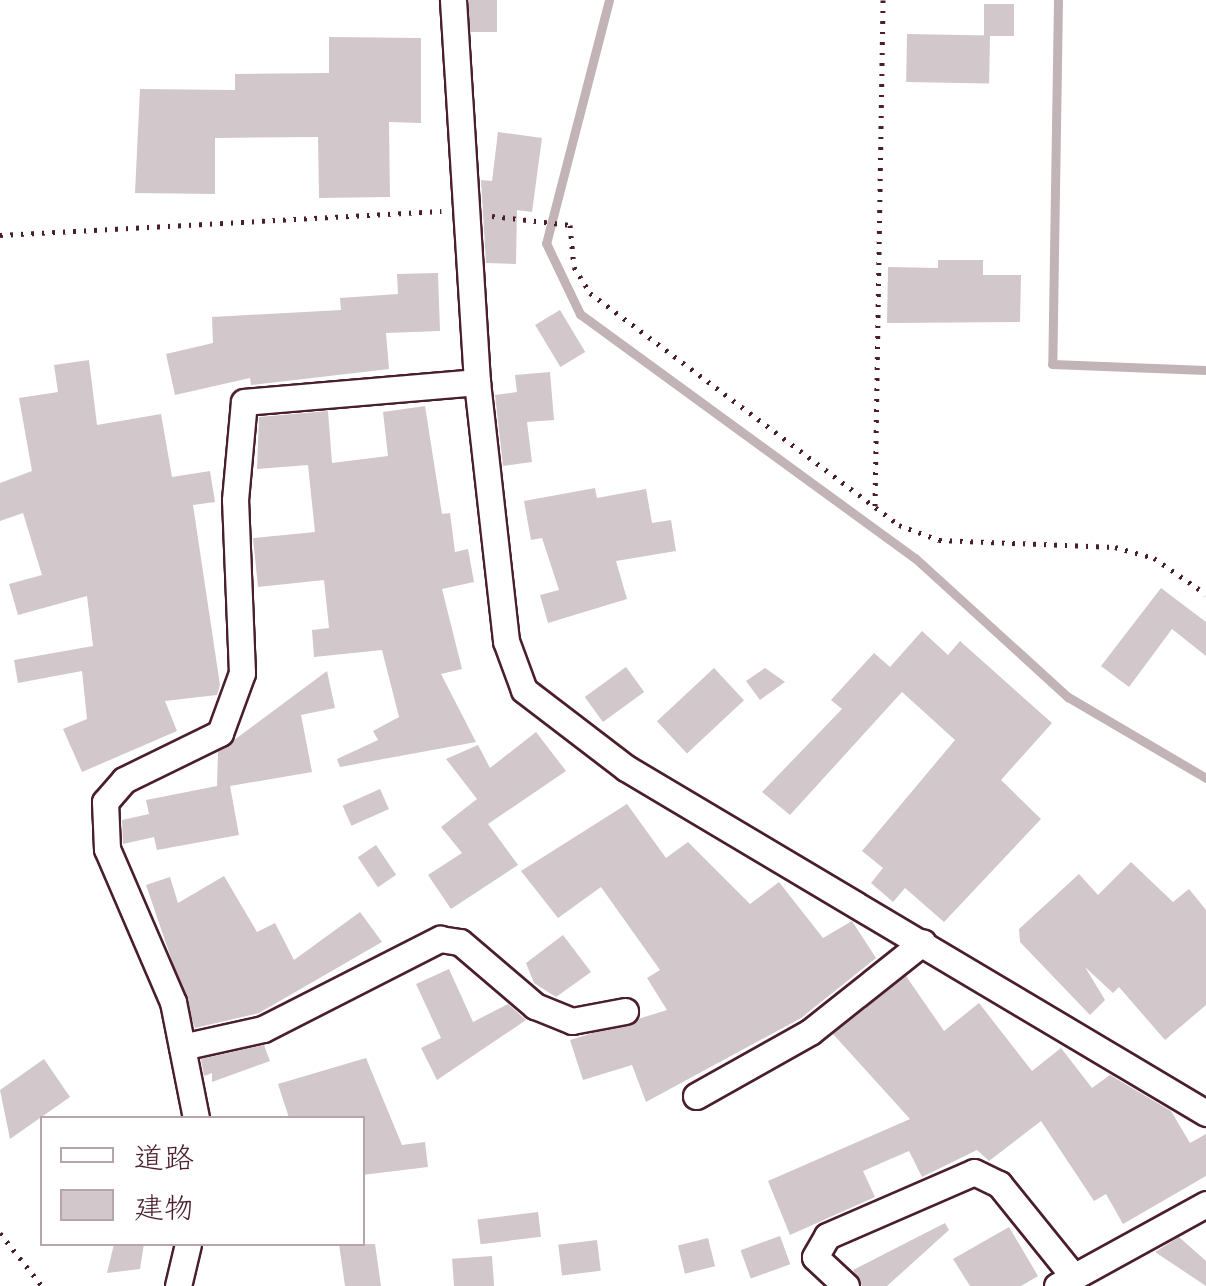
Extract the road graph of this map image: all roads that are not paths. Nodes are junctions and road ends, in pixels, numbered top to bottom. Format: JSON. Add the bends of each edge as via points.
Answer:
{"nodes":[{"id":1,"x":453,"y":0,"type":"edge"},
{"id":2,"x":476,"y":382,"type":"junction"},
{"id":3,"x":923,"y":942,"type":"junction"},
{"id":4,"x":625,"y":1011,"type":"dead end"},
{"id":5,"x":182,"y":1047,"type":"junction"},
{"id":6,"x":696,"y":1096,"type":"dead end"},
{"id":7,"x":1206,"y":1114,"type":"edge"},
{"id":8,"x":196,"y":1116,"type":"edge"},
{"id":9,"x":1206,"y":1204,"type":"edge"},
{"id":10,"x":188,"y":1246,"type":"edge"},
{"id":11,"x":1066,"y":1281,"type":"edge"},
{"id":12,"x":178,"y":1286,"type":"edge"},
{"id":13,"x":846,"y":1286,"type":"edge"}],
"edges":[{"from":1,"to":2,"type":"street"},
{"from":2,"to":3,"type":"street","via":[[506,641],[524,690],[626,768]]},
{"from":2,"to":5,"type":"street","via":[[244,402],[235,500],[242,673],[220,733],[124,780],[106,802],[107,850],[174,1002]]},
{"from":3,"to":6,"type":"street","via":[[810,1032]]},
{"from":3,"to":7,"type":"street"},
{"from":4,"to":5,"type":"street","via":[[572,1021],[536,1006],[460,942],[440,939],[262,1029]]},
{"from":5,"to":8,"type":"street"},
{"from":9,"to":11,"type":"street"},
{"from":10,"to":12,"type":"street"},
{"from":11,"to":13,"type":"street","via":[[999,1184],[974,1172],[827,1236],[815,1257]]}]}
